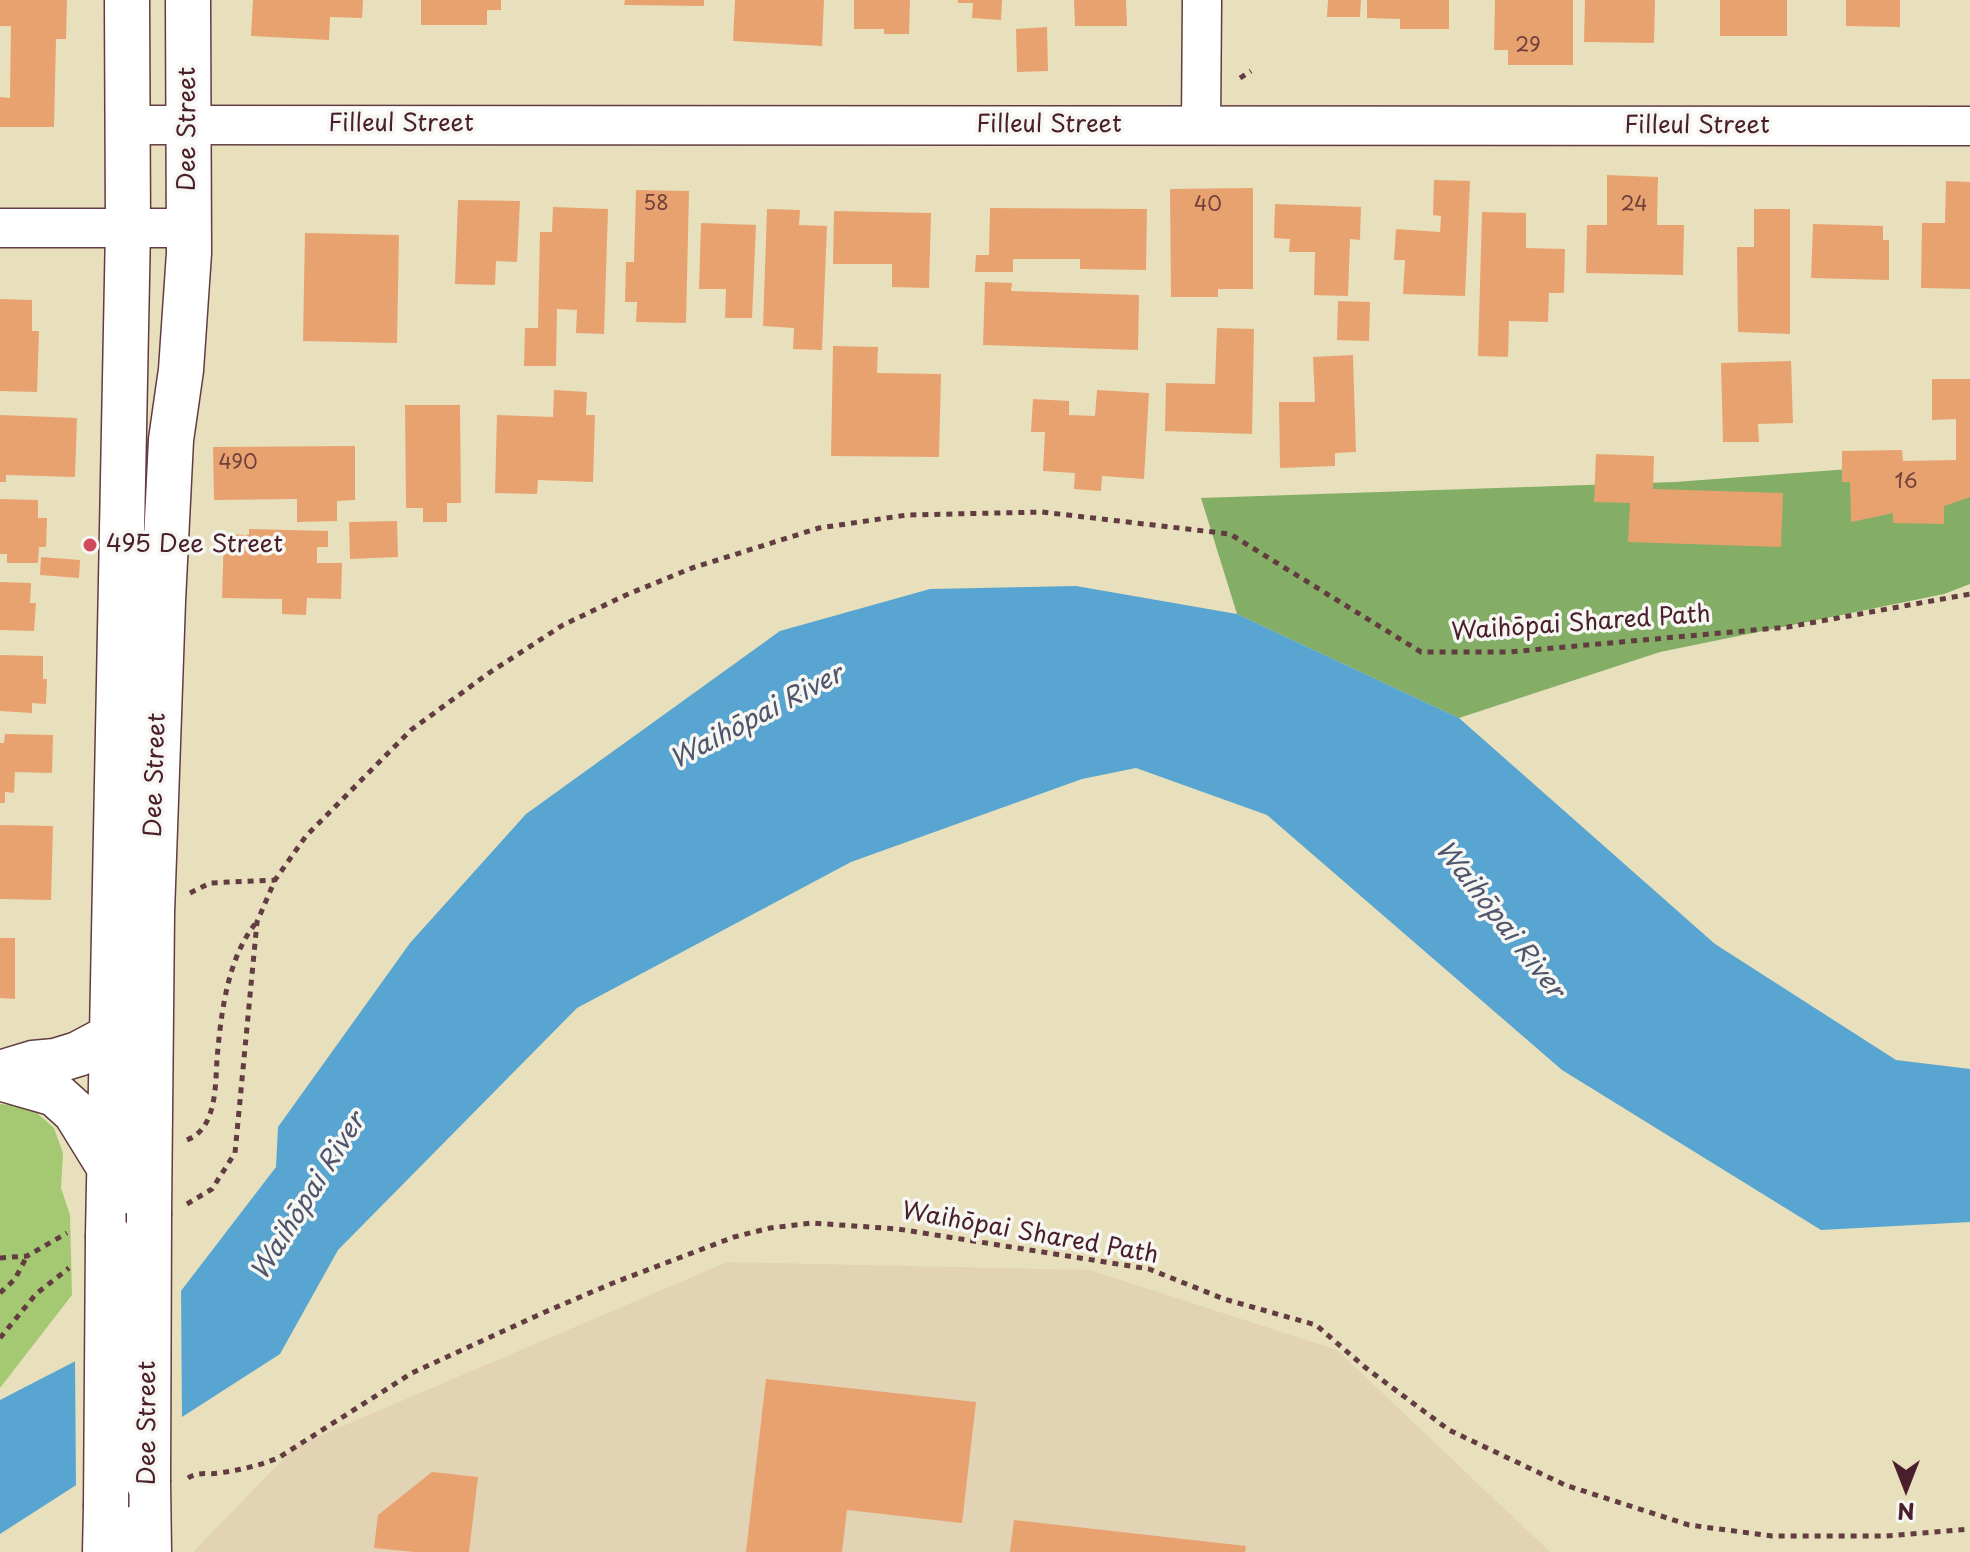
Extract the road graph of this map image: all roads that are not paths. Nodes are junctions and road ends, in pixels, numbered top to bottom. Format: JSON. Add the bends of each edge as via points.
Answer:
{"nodes":[{"id":1,"x":127,"y":0,"type":"edge"},
{"id":2,"x":188,"y":0,"type":"edge"},
{"id":3,"x":1202,"y":0,"type":"edge"},
{"id":4,"x":188,"y":124,"type":"junction"},
{"id":5,"x":127,"y":125,"type":"junction"},
{"id":6,"x":1201,"y":125,"type":"junction"},
{"id":7,"x":1970,"y":126,"type":"edge"},
{"id":8,"x":0,"y":228,"type":"edge"},
{"id":9,"x":128,"y":228,"type":"junction"},
{"id":10,"x":189,"y":228,"type":"junction"},
{"id":11,"x":110,"y":1037,"type":"junction"},
{"id":12,"x":0,"y":1076,"type":"edge"},
{"id":13,"x":109,"y":1167,"type":"junction"},
{"id":14,"x":105,"y":1552,"type":"edge"},
{"id":15,"x":149,"y":1552,"type":"edge"}],
"edges":[{"from":1,"to":5,"type":"main road","name":"Dee Street"},
{"from":2,"to":4,"type":"main road","name":"Dee Street"},
{"from":3,"to":6,"type":"street"},
{"from":4,"to":5,"type":"street","name":"Filleul Street"},
{"from":4,"to":6,"type":"street","name":"Filleul Street"},
{"from":4,"to":10,"type":"main road","name":"Dee Street"},
{"from":5,"to":9,"type":"main road","name":"Dee Street"},
{"from":6,"to":7,"type":"street","name":"Filleul Street"},
{"from":8,"to":9,"type":"street"},
{"from":9,"to":10,"type":"street"},
{"from":9,"to":11,"type":"main road","name":"Dee Street"},
{"from":10,"to":15,"type":"main road","name":"Dee Street","bridge":true,"via":[[181,370],[171,440],[152,913],[149,1213],[162,1484]]},
{"from":11,"to":12,"type":"main road","via":[[78,1054]]},
{"from":11,"to":13,"type":"main road","name":"Dee Street"},
{"from":12,"to":13,"type":"main road","via":[[55,1094],[75,1112]]},
{"from":13,"to":14,"type":"main road","name":"Dee Street","bridge":true,"via":[[92,1232]]}]}
